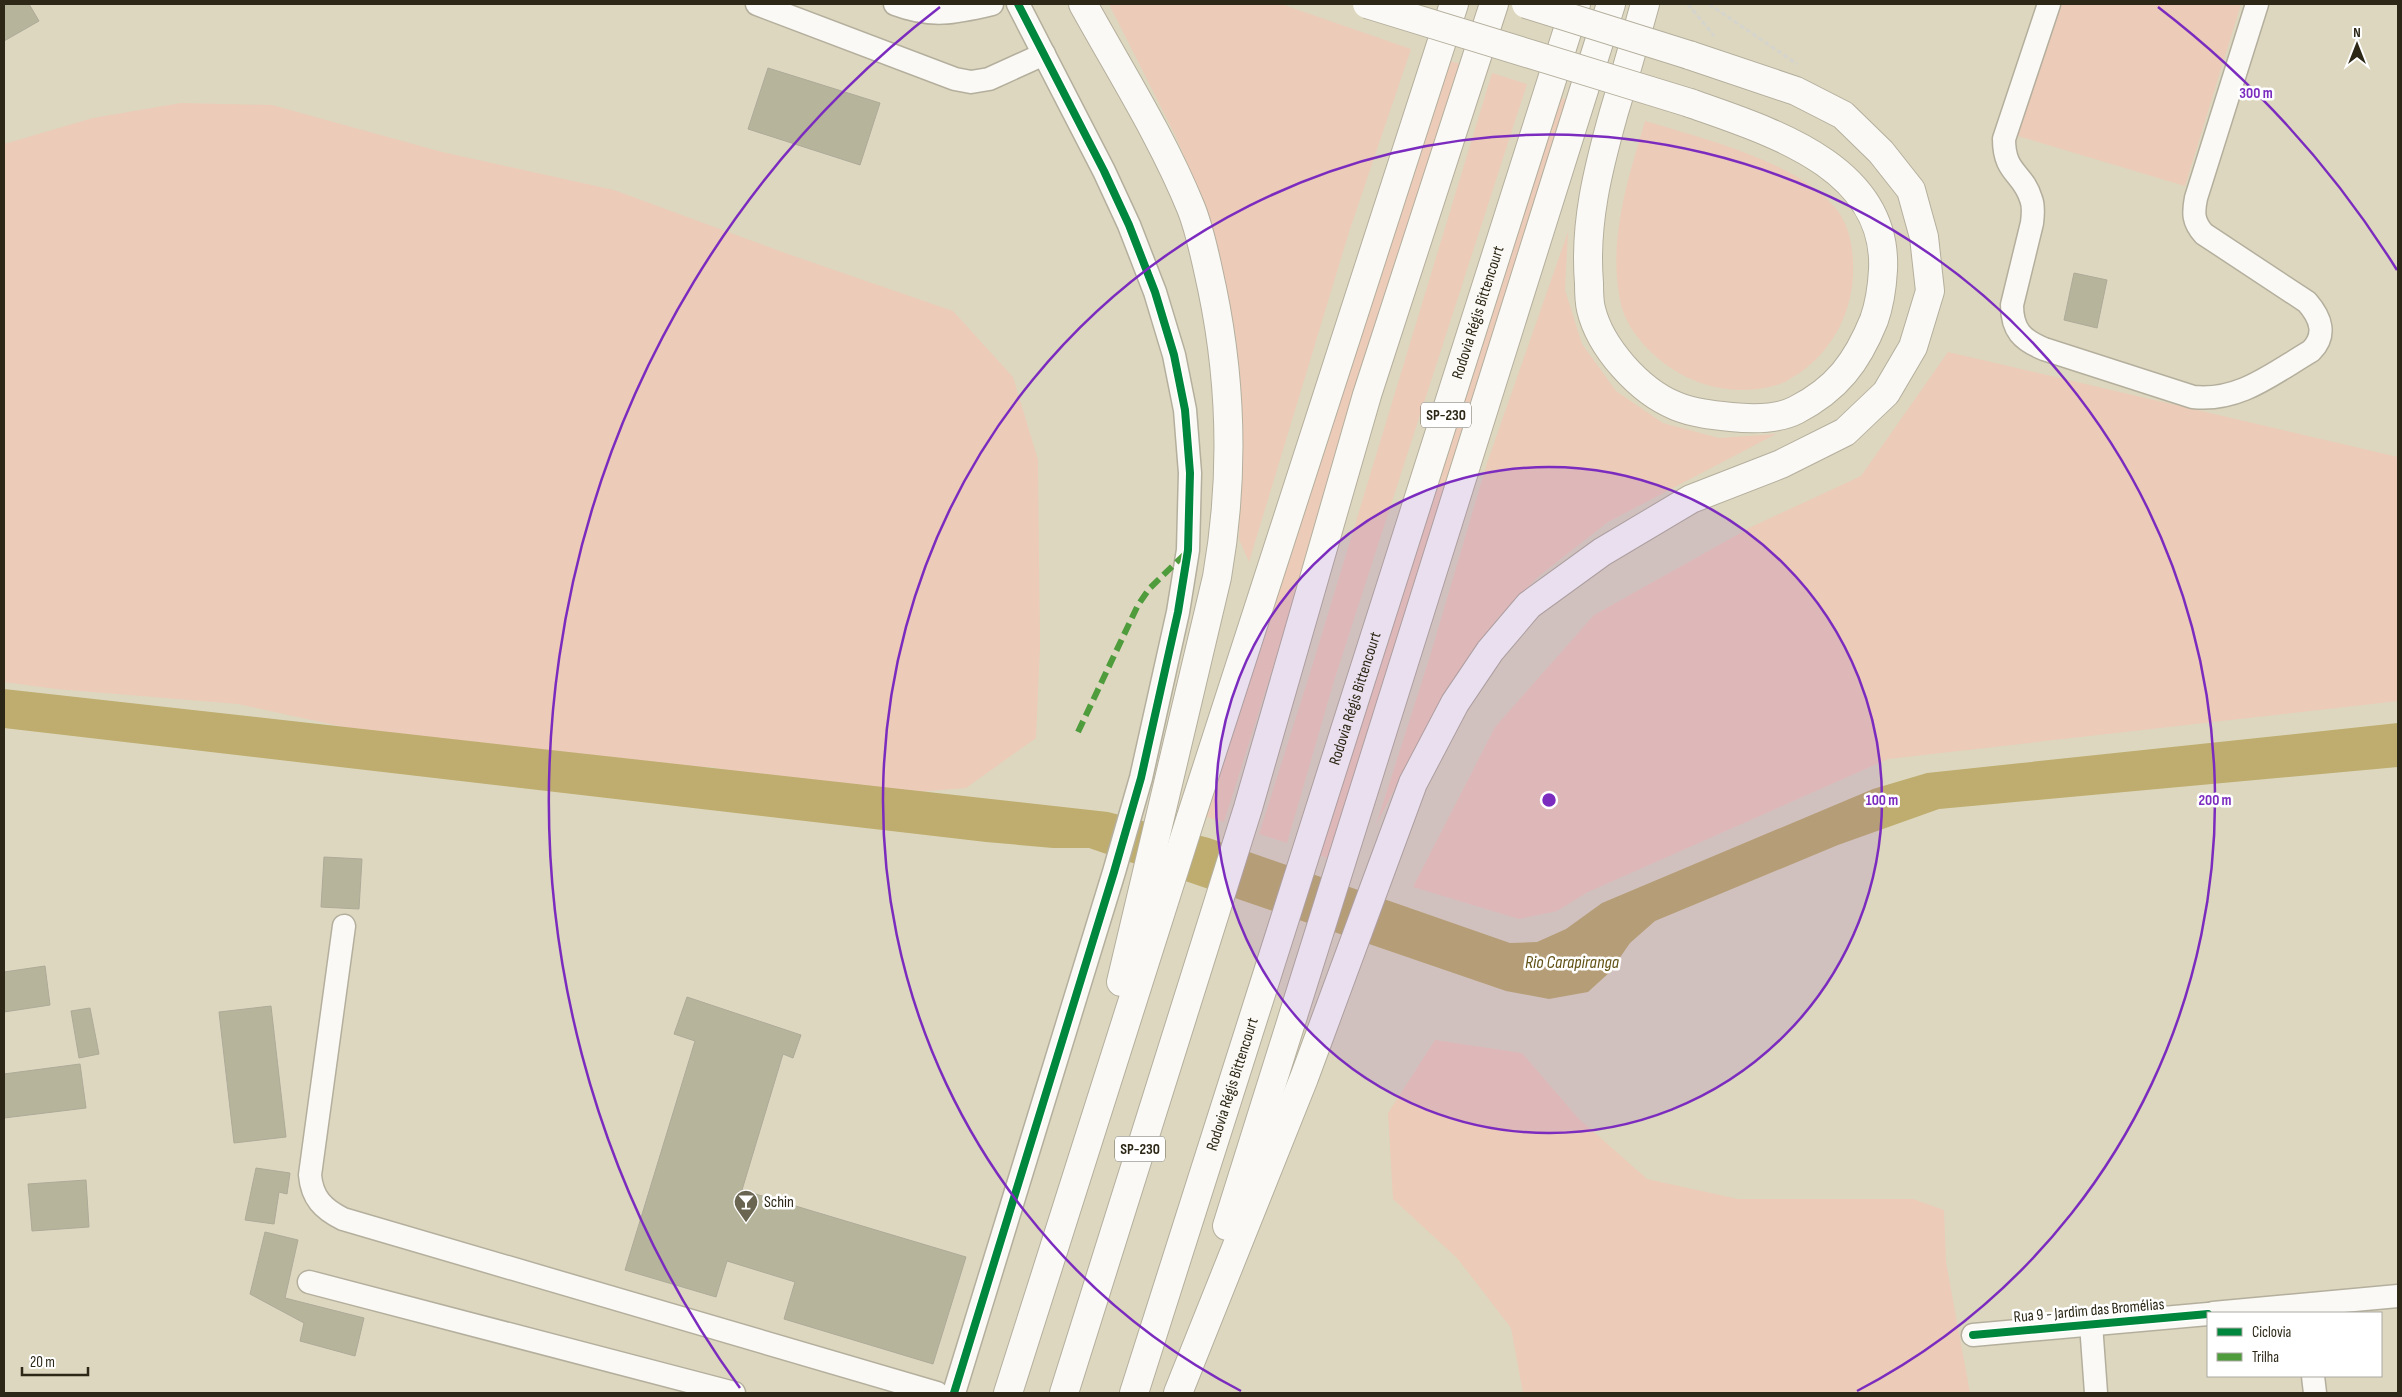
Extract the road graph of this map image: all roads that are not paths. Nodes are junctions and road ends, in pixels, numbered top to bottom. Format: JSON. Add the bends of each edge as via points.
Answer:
{"nodes":[{"id":1,"x":758,"y":4,"type":"edge"},
{"id":2,"x":895,"y":4,"type":"edge"},
{"id":3,"x":992,"y":4,"type":"edge"},
{"id":4,"x":1018,"y":4,"type":"edge"},
{"id":5,"x":1083,"y":4,"type":"edge"},
{"id":6,"x":1367,"y":4,"type":"edge"},
{"id":7,"x":1454,"y":4,"type":"edge"},
{"id":8,"x":1494,"y":4,"type":"edge"},
{"id":9,"x":1526,"y":4,"type":"edge"},
{"id":10,"x":1576,"y":4,"type":"edge"},
{"id":11,"x":1611,"y":4,"type":"edge"},
{"id":12,"x":1645,"y":4,"type":"edge"},
{"id":13,"x":2049,"y":4,"type":"edge"},
{"id":14,"x":2257,"y":4,"type":"edge"},
{"id":15,"x":1044,"y":54,"type":"junction"},
{"id":16,"x":1154,"y":781,"type":"junction"},
{"id":17,"x":1158,"y":881,"type":"junction"},
{"id":18,"x":344,"y":926,"type":"dead end"},
{"id":19,"x":309,"y":1282,"type":"dead end"},
{"id":20,"x":2398,"y":1296,"type":"edge"},
{"id":21,"x":2307,"y":1309,"type":"edge"},
{"id":22,"x":2237,"y":1312,"type":"edge"},
{"id":23,"x":2207,"y":1314,"type":"edge"},
{"id":24,"x":2091,"y":1324,"type":"junction"},
{"id":25,"x":1972,"y":1335,"type":"dead end"},
{"id":26,"x":2313,"y":1377,"type":"edge"},
{"id":27,"x":734,"y":1393,"type":"edge"},
{"id":28,"x":937,"y":1393,"type":"edge"},
{"id":29,"x":954,"y":1393,"type":"edge"},
{"id":30,"x":1008,"y":1393,"type":"edge"},
{"id":31,"x":1064,"y":1393,"type":"edge"},
{"id":32,"x":1134,"y":1393,"type":"edge"},
{"id":33,"x":1176,"y":1393,"type":"edge"},
{"id":34,"x":2096,"y":1393,"type":"edge"},
{"id":35,"x":2315,"y":1393,"type":"edge"}],
"edges":[{"from":1,"to":15,"type":"street","via":[[955,79],[971,82],[988,79]]},
{"from":2,"to":3,"type":"street","via":[[916,12],[949,13]]},
{"from":4,"to":15,"type":"street"},
{"from":5,"to":16,"type":"main road","via":[[1170,162],[1191,208],[1218,318],[1228,394],[1229,448],[1224,537],[1208,621]]},
{"from":6,"to":12,"type":"main road","bridge":true,"via":[[1690,104],[1754,126],[1800,146],[1862,196],[1877,224],[1883,256],[1881,301],[1864,345],[1835,385],[1794,412],[1754,420],[1705,415],[1674,406],[1647,390],[1607,348],[1591,309],[1587,268],[1589,219],[1596,178]]},
{"from":7,"to":17,"type":"main road","via":[[1200,789]]},
{"from":8,"to":31,"type":"main road","number":"SP-230","via":[[1367,395],[1248,808]]},
{"from":9,"to":33,"type":"main road","bridge":true,"via":[[1796,90],[1843,114],[1881,152],[1911,190],[1924,237],[1930,291],[1913,347],[1886,393],[1845,432],[1781,464],[1691,499],[1602,552],[1529,605],[1490,651],[1455,703],[1413,783],[1304,1078]]},
{"from":10,"to":32,"type":"main road","name":"Rodovia Régis Bittencourt","number":"SP-230"},
{"from":11,"to":33,"type":"main road"},
{"from":13,"to":14,"type":"street","via":[[2004,138],[2004,153],[2009,166],[2026,188],[2033,210],[2012,305],[2012,318],[2018,333],[2029,343],[2044,349],[2193,397],[2209,399],[2239,392],[2311,352],[2321,335],[2316,312],[2307,302],[2204,234],[2195,224],[2196,198]]},
{"from":15,"to":16,"type":"street","via":[[1129,225],[1155,292],[1174,355],[1185,410],[1190,473],[1188,550]]},
{"from":16,"to":17,"type":"main road"},
{"from":16,"to":29,"type":"street","via":[[1114,872]]},
{"from":17,"to":30,"type":"main road"},
{"from":18,"to":28,"type":"street","via":[[310,1174],[318,1201],[325,1209],[343,1219]]},
{"from":19,"to":27,"type":"street"},
{"from":20,"to":21,"type":"street"},
{"from":21,"to":22,"type":"street"},
{"from":23,"to":24,"type":"street","name":"Rua 9 - Jardim das Bromélias"},
{"from":24,"to":25,"type":"street","name":"Rua 9 - Jardim das Bromélias"},
{"from":24,"to":34,"type":"street"},
{"from":26,"to":35,"type":"street"}]}
